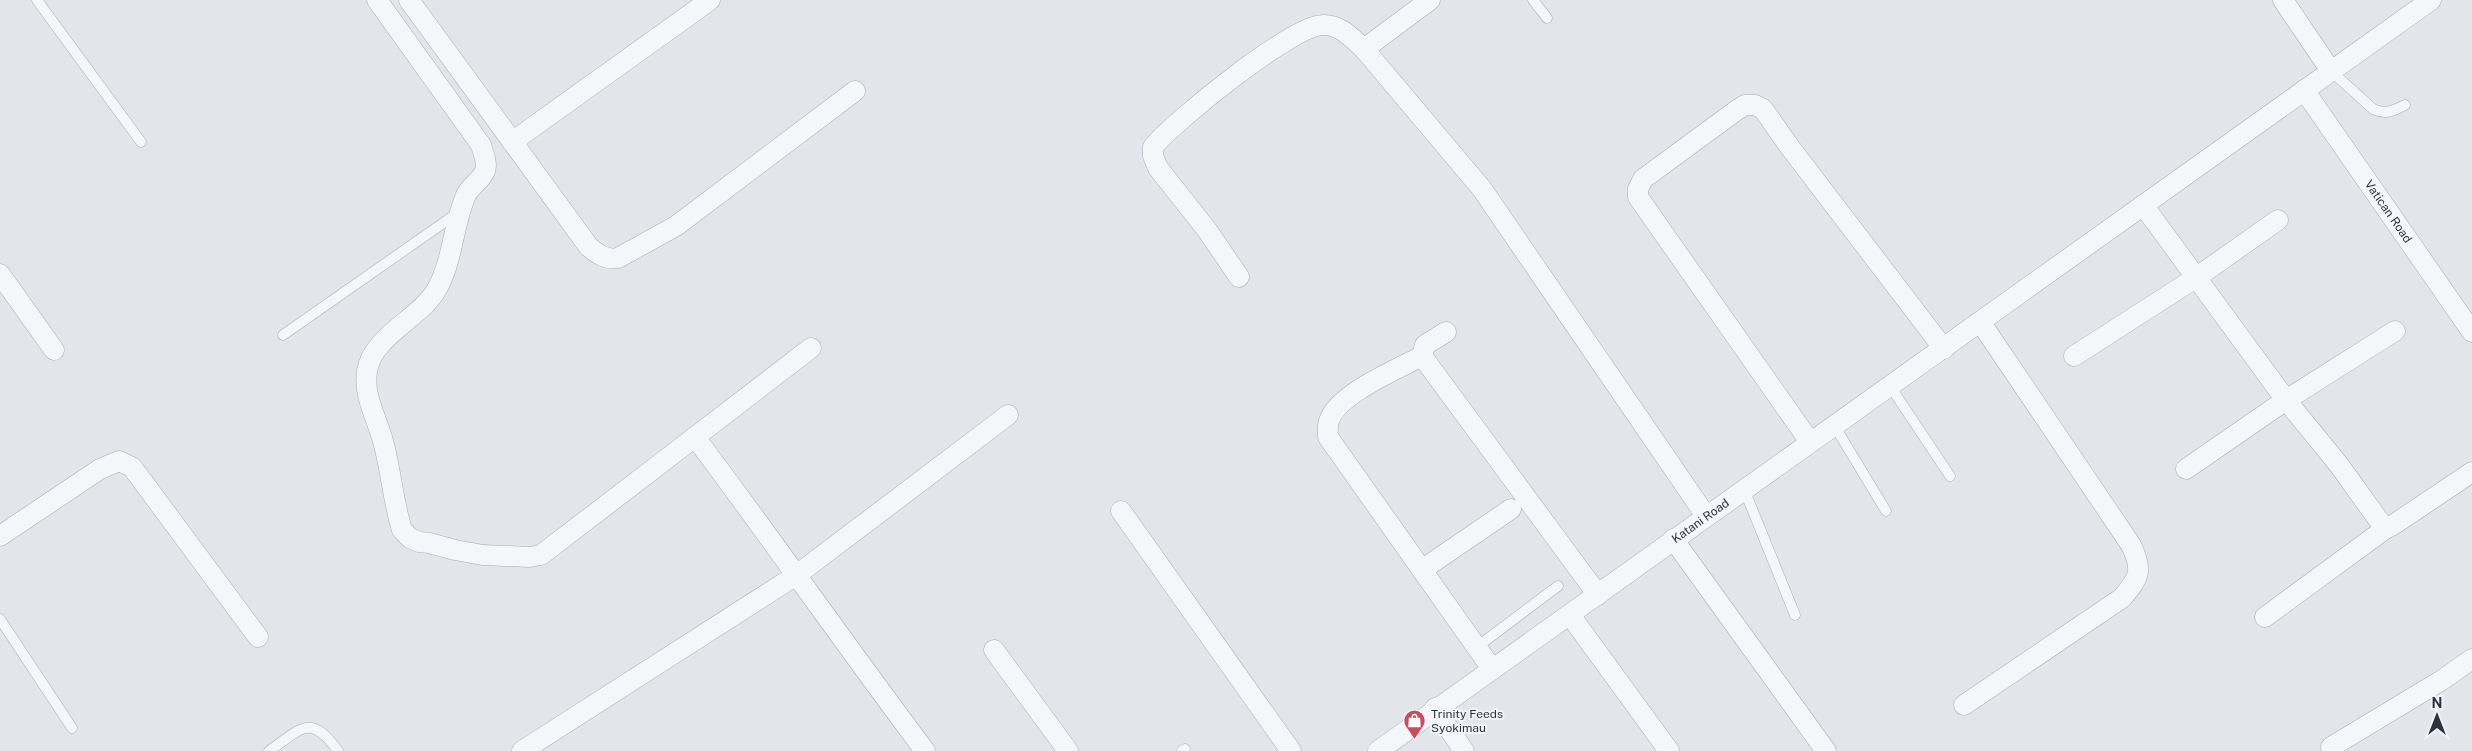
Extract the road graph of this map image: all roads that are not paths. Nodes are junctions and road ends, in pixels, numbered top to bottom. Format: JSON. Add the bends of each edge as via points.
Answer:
{"nodes":[{"id":1,"x":36,"y":0,"type":"edge"},
{"id":2,"x":377,"y":0,"type":"edge"},
{"id":3,"x":408,"y":0,"type":"edge"},
{"id":4,"x":710,"y":0,"type":"edge"},
{"id":5,"x":1430,"y":0,"type":"edge"},
{"id":6,"x":1533,"y":0,"type":"edge"},
{"id":7,"x":2284,"y":0,"type":"edge"},
{"id":8,"x":2431,"y":0,"type":"edge"},
{"id":9,"x":1547,"y":18,"type":"dead end"},
{"id":10,"x":1364,"y":49,"type":"junction"},
{"id":11,"x":2332,"y":71,"type":"junction"},
{"id":12,"x":854,"y":90,"type":"dead end"},
{"id":13,"x":2304,"y":90,"type":"junction"},
{"id":14,"x":2405,"y":105,"type":"dead end"},
{"id":15,"x":141,"y":142,"type":"dead end"},
{"id":16,"x":512,"y":142,"type":"junction"},
{"id":17,"x":2142,"y":204,"type":"junction"},
{"id":18,"x":461,"y":210,"type":"junction"},
{"id":19,"x":2278,"y":220,"type":"dead end"},
{"id":20,"x":0,"y":274,"type":"edge"},
{"id":21,"x":1239,"y":277,"type":"dead end"},
{"id":22,"x":2197,"y":277,"type":"junction"},
{"id":23,"x":1981,"y":323,"type":"junction"},
{"id":24,"x":2395,"y":331,"type":"dead end"},
{"id":25,"x":1446,"y":332,"type":"dead end"},
{"id":26,"x":2472,"y":332,"type":"edge"},
{"id":27,"x":283,"y":334,"type":"dead end"},
{"id":28,"x":811,"y":348,"type":"dead end"},
{"id":29,"x":1944,"y":349,"type":"junction"},
{"id":30,"x":54,"y":350,"type":"dead end"},
{"id":31,"x":1422,"y":356,"type":"junction"},
{"id":32,"x":2074,"y":356,"type":"dead end"},
{"id":33,"x":1890,"y":386,"type":"junction"},
{"id":34,"x":2286,"y":400,"type":"junction"},
{"id":35,"x":1008,"y":415,"type":"dead end"},
{"id":36,"x":1834,"y":426,"type":"junction"},
{"id":37,"x":695,"y":436,"type":"junction"},
{"id":38,"x":1810,"y":442,"type":"junction"},
{"id":39,"x":2186,"y":469,"type":"dead end"},
{"id":40,"x":2472,"y":472,"type":"edge"},
{"id":41,"x":1950,"y":476,"type":"dead end"},
{"id":42,"x":1744,"y":489,"type":"junction"},
{"id":43,"x":1510,"y":509,"type":"dead end"},
{"id":44,"x":1886,"y":511,"type":"dead end"},
{"id":45,"x":1121,"y":512,"type":"dead end"},
{"id":46,"x":1706,"y":516,"type":"junction"},
{"id":47,"x":2385,"y":529,"type":"junction"},
{"id":48,"x":0,"y":536,"type":"edge"},
{"id":49,"x":1673,"y":539,"type":"junction"},
{"id":50,"x":1423,"y":569,"type":"junction"},
{"id":51,"x":798,"y":574,"type":"junction"},
{"id":52,"x":1558,"y":586,"type":"dead end"},
{"id":53,"x":1598,"y":594,"type":"junction"},
{"id":54,"x":1570,"y":615,"type":"junction"},
{"id":55,"x":1795,"y":615,"type":"dead end"},
{"id":56,"x":2265,"y":617,"type":"dead end"},
{"id":57,"x":0,"y":619,"type":"edge"},
{"id":58,"x":258,"y":636,"type":"dead end"},
{"id":59,"x":1477,"y":647,"type":"junction"},
{"id":60,"x":994,"y":650,"type":"dead end"},
{"id":61,"x":2472,"y":660,"type":"edge"},
{"id":62,"x":1492,"y":669,"type":"junction"},
{"id":63,"x":1964,"y":705,"type":"dead end"},
{"id":64,"x":1436,"y":708,"type":"junction"},
{"id":65,"x":72,"y":728,"type":"dead end"},
{"id":66,"x":2331,"y":747,"type":"dead end"},
{"id":67,"x":269,"y":751,"type":"edge"},
{"id":68,"x":338,"y":751,"type":"edge"},
{"id":69,"x":522,"y":751,"type":"edge"},
{"id":70,"x":925,"y":751,"type":"edge"},
{"id":71,"x":1068,"y":751,"type":"edge"},
{"id":72,"x":1291,"y":751,"type":"edge"},
{"id":73,"x":1378,"y":751,"type":"edge"},
{"id":74,"x":1464,"y":751,"type":"edge"},
{"id":75,"x":1669,"y":751,"type":"edge"},
{"id":76,"x":1826,"y":751,"type":"edge"}],
"edges":[{"from":1,"to":15,"type":"lane"},
{"from":2,"to":18,"type":"street","via":[[481,145],[485,170],[467,193]]},
{"from":3,"to":16,"type":"street"},
{"from":4,"to":16,"type":"street"},
{"from":5,"to":10,"type":"street"},
{"from":6,"to":9,"type":"lane"},
{"from":7,"to":11,"type":"street"},
{"from":8,"to":11,"type":"street","name":"Katani Road"},
{"from":10,"to":21,"type":"street","via":[[1342,29],[1323,25],[1303,30],[1207,98],[1153,146],[1158,168],[1208,230]]},
{"from":10,"to":46,"type":"street","via":[[1482,189]]},
{"from":11,"to":13,"type":"street","name":"Katani Road"},
{"from":11,"to":14,"type":"lane","via":[[2372,109],[2381,113],[2392,112]]},
{"from":12,"to":16,"type":"street","via":[[676,226],[618,258],[600,256],[589,247]]},
{"from":13,"to":17,"type":"street","name":"Katani Road"},
{"from":13,"to":26,"type":"street","name":"Vatican Road"},
{"from":17,"to":22,"type":"street"},
{"from":17,"to":23,"type":"street","name":"Katani Road"},
{"from":18,"to":27,"type":"lane"},
{"from":18,"to":37,"type":"street","via":[[437,289],[380,346],[371,358],[368,370],[368,396],[383,441],[402,530],[410,538],[483,555],[541,555]]},
{"from":19,"to":22,"type":"street"},
{"from":20,"to":30,"type":"street"},
{"from":22,"to":32,"type":"street"},
{"from":22,"to":34,"type":"street"},
{"from":23,"to":29,"type":"street","name":"Katani Road"},
{"from":23,"to":63,"type":"street","via":[[2131,545],[2138,560],[2139,574],[2135,584],[2122,598]]},
{"from":24,"to":34,"type":"street"},
{"from":25,"to":31,"type":"street","via":[[1425,345]]},
{"from":28,"to":37,"type":"street"},
{"from":29,"to":33,"type":"street","name":"Katani Road"},
{"from":29,"to":38,"type":"street","via":[[1764,109],[1745,105],[1737,110],[1644,179],[1638,189],[1638,197]]},
{"from":31,"to":50,"type":"street","via":[[1348,398],[1328,422],[1328,437]]},
{"from":31,"to":53,"type":"street"},
{"from":33,"to":36,"type":"street","name":"Katani Road"},
{"from":33,"to":41,"type":"lane"},
{"from":34,"to":39,"type":"street"},
{"from":34,"to":47,"type":"street","via":[[2339,464]]},
{"from":35,"to":51,"type":"street"},
{"from":36,"to":38,"type":"street","name":"Katani Road"},
{"from":36,"to":44,"type":"lane"},
{"from":37,"to":51,"type":"street"},
{"from":38,"to":42,"type":"street","name":"Katani Road"},
{"from":40,"to":47,"type":"street"},
{"from":42,"to":46,"type":"street","name":"Katani Road"},
{"from":42,"to":55,"type":"lane"},
{"from":43,"to":50,"type":"street"},
{"from":45,"to":72,"type":"street"},
{"from":46,"to":49,"type":"street","name":"Katani Road"},
{"from":47,"to":56,"type":"street"},
{"from":48,"to":58,"type":"street","via":[[100,469],[119,461],[132,467]]},
{"from":49,"to":53,"type":"street","name":"Katani Road"},
{"from":49,"to":76,"type":"street"},
{"from":50,"to":59,"type":"street"},
{"from":51,"to":69,"type":"street"},
{"from":51,"to":70,"type":"street","via":[[818,608]]},
{"from":52,"to":59,"type":"lane"},
{"from":53,"to":54,"type":"street","name":"Katani Road"},
{"from":54,"to":62,"type":"street","name":"Katani Road"},
{"from":54,"to":75,"type":"street"},
{"from":57,"to":65,"type":"lane"},
{"from":59,"to":62,"type":"street"},
{"from":60,"to":71,"type":"street"},
{"from":61,"to":66,"type":"street"},
{"from":62,"to":64,"type":"street","name":"Katani Road"},
{"from":64,"to":73,"type":"street","name":"Katani Road"},
{"from":64,"to":74,"type":"street"},
{"from":67,"to":68,"type":"lane","via":[[300,730],[312,727],[320,730]]}]}
